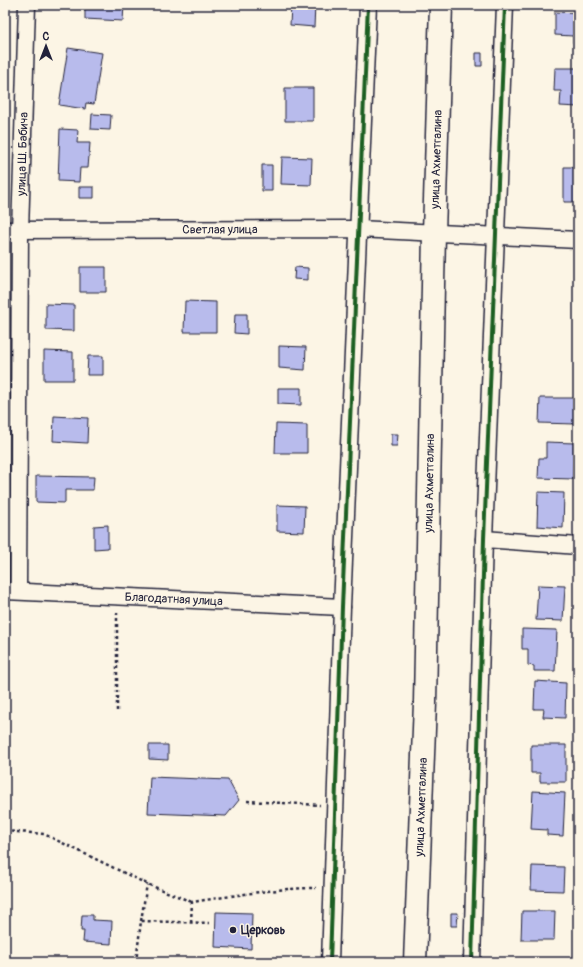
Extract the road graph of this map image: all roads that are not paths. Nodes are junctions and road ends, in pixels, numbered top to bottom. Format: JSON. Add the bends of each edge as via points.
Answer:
{"nodes":[{"id":1,"x":27,"y":5,"type":"edge"},
{"id":2,"x":368,"y":5,"type":"edge"},
{"id":3,"x":441,"y":5,"type":"edge"},
{"id":4,"x":504,"y":5,"type":"edge"},
{"id":5,"x":358,"y":229,"type":"junction"},
{"id":6,"x":12,"y":230,"type":"edge"},
{"id":7,"x":434,"y":233,"type":"junction"},
{"id":8,"x":495,"y":236,"type":"junction"},
{"id":9,"x":578,"y":240,"type":"edge"},
{"id":10,"x":484,"y":539,"type":"junction"},
{"id":11,"x":578,"y":546,"type":"edge"},
{"id":12,"x":12,"y":591,"type":"edge"},
{"id":13,"x":342,"y":607,"type":"junction"},
{"id":14,"x":330,"y":962,"type":"edge"},
{"id":15,"x":414,"y":962,"type":"edge"},
{"id":16,"x":472,"y":962,"type":"edge"}],
"edges":[{"from":1,"to":6,"type":"street","name":"улица Ш. Бабича"},
{"from":2,"to":5,"type":"street"},
{"from":3,"to":7,"type":"main road","name":"улица Ахметгалина"},
{"from":4,"to":8,"type":"street"},
{"from":5,"to":6,"type":"street","name":"Светлая улица"},
{"from":5,"to":7,"type":"street","name":"Светлая улица"},
{"from":5,"to":13,"type":"street"},
{"from":6,"to":12,"type":"street","name":"улица Ш. Бабича"},
{"from":7,"to":8,"type":"street","name":"Светлая улица"},
{"from":7,"to":15,"type":"main road","name":"улица Ахметгалина","via":[[425,703]]},
{"from":8,"to":9,"type":"street","name":"Светлая улица"},
{"from":8,"to":10,"type":"street"},
{"from":10,"to":11,"type":"street"},
{"from":10,"to":16,"type":"street"},
{"from":12,"to":13,"type":"street","name":"Благодатная улица"},
{"from":13,"to":14,"type":"street"}]}
